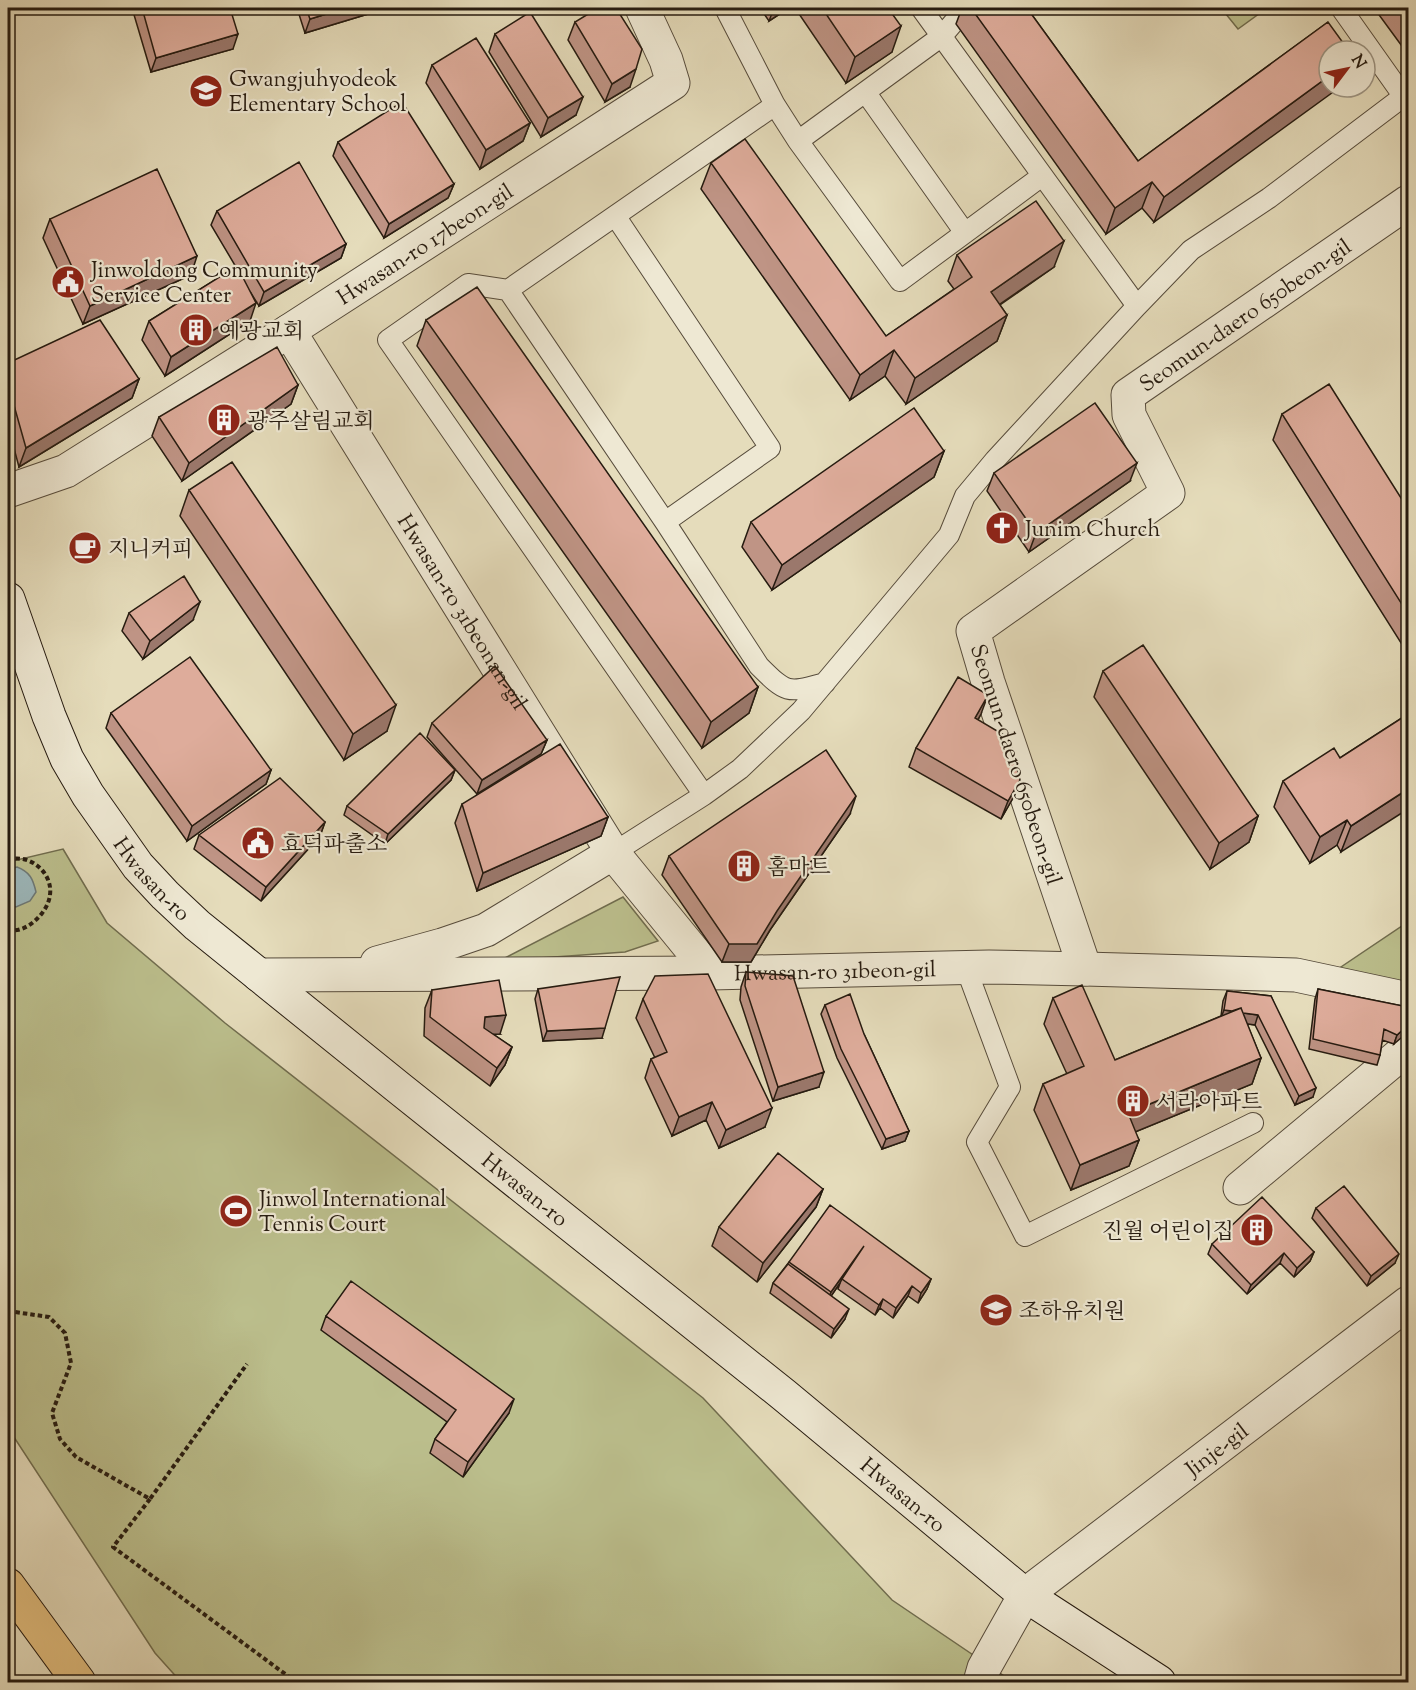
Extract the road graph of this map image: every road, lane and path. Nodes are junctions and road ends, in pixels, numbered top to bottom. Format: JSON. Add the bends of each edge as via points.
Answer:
{"nodes":[{"id":1,"x":642,"y":8,"type":"edge"},
{"id":2,"x":725,"y":8,"type":"edge"},
{"id":3,"x":921,"y":8,"type":"edge"},
{"id":4,"x":966,"y":8,"type":"edge"},
{"id":5,"x":1341,"y":8,"type":"edge"},
{"id":6,"x":942,"y":36,"type":"junction"},
{"id":7,"x":866,"y":93,"type":"junction"},
{"id":8,"x":1406,"y":95,"type":"edge"},
{"id":9,"x":775,"y":105,"type":"junction"},
{"id":10,"x":798,"y":141,"type":"junction"},
{"id":11,"x":1042,"y":176,"type":"junction"},
{"id":12,"x":1408,"y":202,"type":"edge"},
{"id":13,"x":616,"y":217,"type":"junction"},
{"id":14,"x":965,"y":232,"type":"junction"},
{"id":15,"x":508,"y":290,"type":"junction"},
{"id":16,"x":1137,"y":306,"type":"junction"},
{"id":17,"x":289,"y":331,"type":"junction"},
{"id":18,"x":8,"y":491,"type":"edge"},
{"id":19,"x":665,"y":522,"type":"junction"},
{"id":20,"x":8,"y":598,"type":"edge"},
{"id":21,"x":825,"y":683,"type":"junction"},
{"id":22,"x":704,"y":795,"type":"junction"},
{"id":23,"x":613,"y":853,"type":"junction"},
{"id":24,"x":8,"y":860,"type":"edge"},
{"id":25,"x":8,"y":930,"type":"edge"},
{"id":26,"x":966,"y":968,"type":"junction"},
{"id":27,"x":1085,"y":969,"type":"junction"},
{"id":28,"x":711,"y":973,"type":"junction"},
{"id":29,"x":260,"y":975,"type":"junction"},
{"id":30,"x":335,"y":975,"type":"junction"},
{"id":31,"x":1408,"y":999,"type":"edge"},
{"id":32,"x":1408,"y":1048,"type":"edge"},
{"id":33,"x":1253,"y":1123,"type":"dead end"},
{"id":34,"x":1240,"y":1188,"type":"dead end"},
{"id":35,"x":1408,"y":1303,"type":"edge"},
{"id":36,"x":8,"y":1311,"type":"edge"},
{"id":37,"x":247,"y":1364,"type":"dead end"},
{"id":38,"x":150,"y":1499,"type":"junction"},
{"id":39,"x":8,"y":1585,"type":"edge"},
{"id":40,"x":1025,"y":1595,"type":"junction"},
{"id":41,"x":79,"y":1683,"type":"edge"},
{"id":42,"x":296,"y":1683,"type":"edge"},
{"id":43,"x":980,"y":1683,"type":"edge"},
{"id":44,"x":1159,"y":1683,"type":"edge"}],
"edges":[{"from":1,"to":17,"type":"street","name":"Hwasan-ro 17beon-gil","via":[[673,83]]},
{"from":2,"to":9,"type":"lane"},
{"from":3,"to":6,"type":"lane"},
{"from":4,"to":6,"type":"lane"},
{"from":5,"to":8,"type":"lane"},
{"from":6,"to":7,"type":"lane"},
{"from":6,"to":11,"type":"lane"},
{"from":7,"to":10,"type":"lane"},
{"from":7,"to":14,"type":"lane"},
{"from":8,"to":16,"type":"lane","via":[[1269,198],[1191,250]]},
{"from":9,"to":10,"type":"lane"},
{"from":9,"to":13,"type":"lane"},
{"from":10,"to":14,"type":"lane","via":[[900,281]]},
{"from":11,"to":14,"type":"lane"},
{"from":11,"to":16,"type":"lane"},
{"from":12,"to":27,"type":"street","name":"Seomun-daero 650beon-gil","via":[[1128,395],[1129,415],[1168,493],[973,631]]},
{"from":13,"to":15,"type":"lane"},
{"from":13,"to":19,"type":"lane","via":[[770,448]]},
{"from":15,"to":19,"type":"lane"},
{"from":15,"to":22,"type":"lane","via":[[468,284],[388,340]]},
{"from":16,"to":21,"type":"lane","via":[[965,496],[949,535]]},
{"from":17,"to":18,"type":"street","name":"Hwasan-ro 17beon-gil","via":[[66,471]]},
{"from":17,"to":23,"type":"street","name":"Hwasan-ro 31beonan-gil"},
{"from":19,"to":21,"type":"lane","via":[[759,666],[778,685],[795,691]]},
{"from":20,"to":29,"type":"street","name":"Hwasan-ro","via":[[49,716],[88,795],[138,866],[165,895]]},
{"from":21,"to":22,"type":"lane","via":[[748,762]]},
{"from":22,"to":23,"type":"lane"},
{"from":23,"to":28,"type":"street","name":"Hwasan-ro 31beonan-gil"},
{"from":23,"to":30,"type":"street","via":[[486,930]]},
{"from":24,"to":25,"type":"path","via":[[18,856],[46,873],[50,895],[43,912],[24,929]]},
{"from":26,"to":27,"type":"street","name":"Hwasan-ro 31beon-gil"},
{"from":26,"to":28,"type":"street","name":"Hwasan-ro 31beon-gil"},
{"from":26,"to":33,"type":"lane","via":[[1010,1087],[977,1142],[1025,1236]]},
{"from":27,"to":31,"type":"street","name":"Hwasan-ro 31beon-gil","via":[[1296,975]]},
{"from":28,"to":30,"type":"street","name":"Hwasan-ro 31beon-gil"},
{"from":29,"to":30,"type":"street","name":"Hwasan-ro 31beon-gil"},
{"from":29,"to":40,"type":"street","name":"Hwasan-ro","via":[[784,1395]]},
{"from":32,"to":34,"type":"street"},
{"from":35,"to":40,"type":"street","name":"Jinje-gil"},
{"from":36,"to":38,"type":"path","via":[[49,1317],[65,1333],[71,1363],[51,1413],[60,1439],[76,1457]]},
{"from":37,"to":38,"type":"path"},
{"from":38,"to":42,"type":"path","via":[[113,1547]]},
{"from":39,"to":41,"type":"highway"},
{"from":40,"to":43,"type":"street","via":[[984,1668]]},
{"from":40,"to":44,"type":"street","name":"Hwasan-ro"}]}
